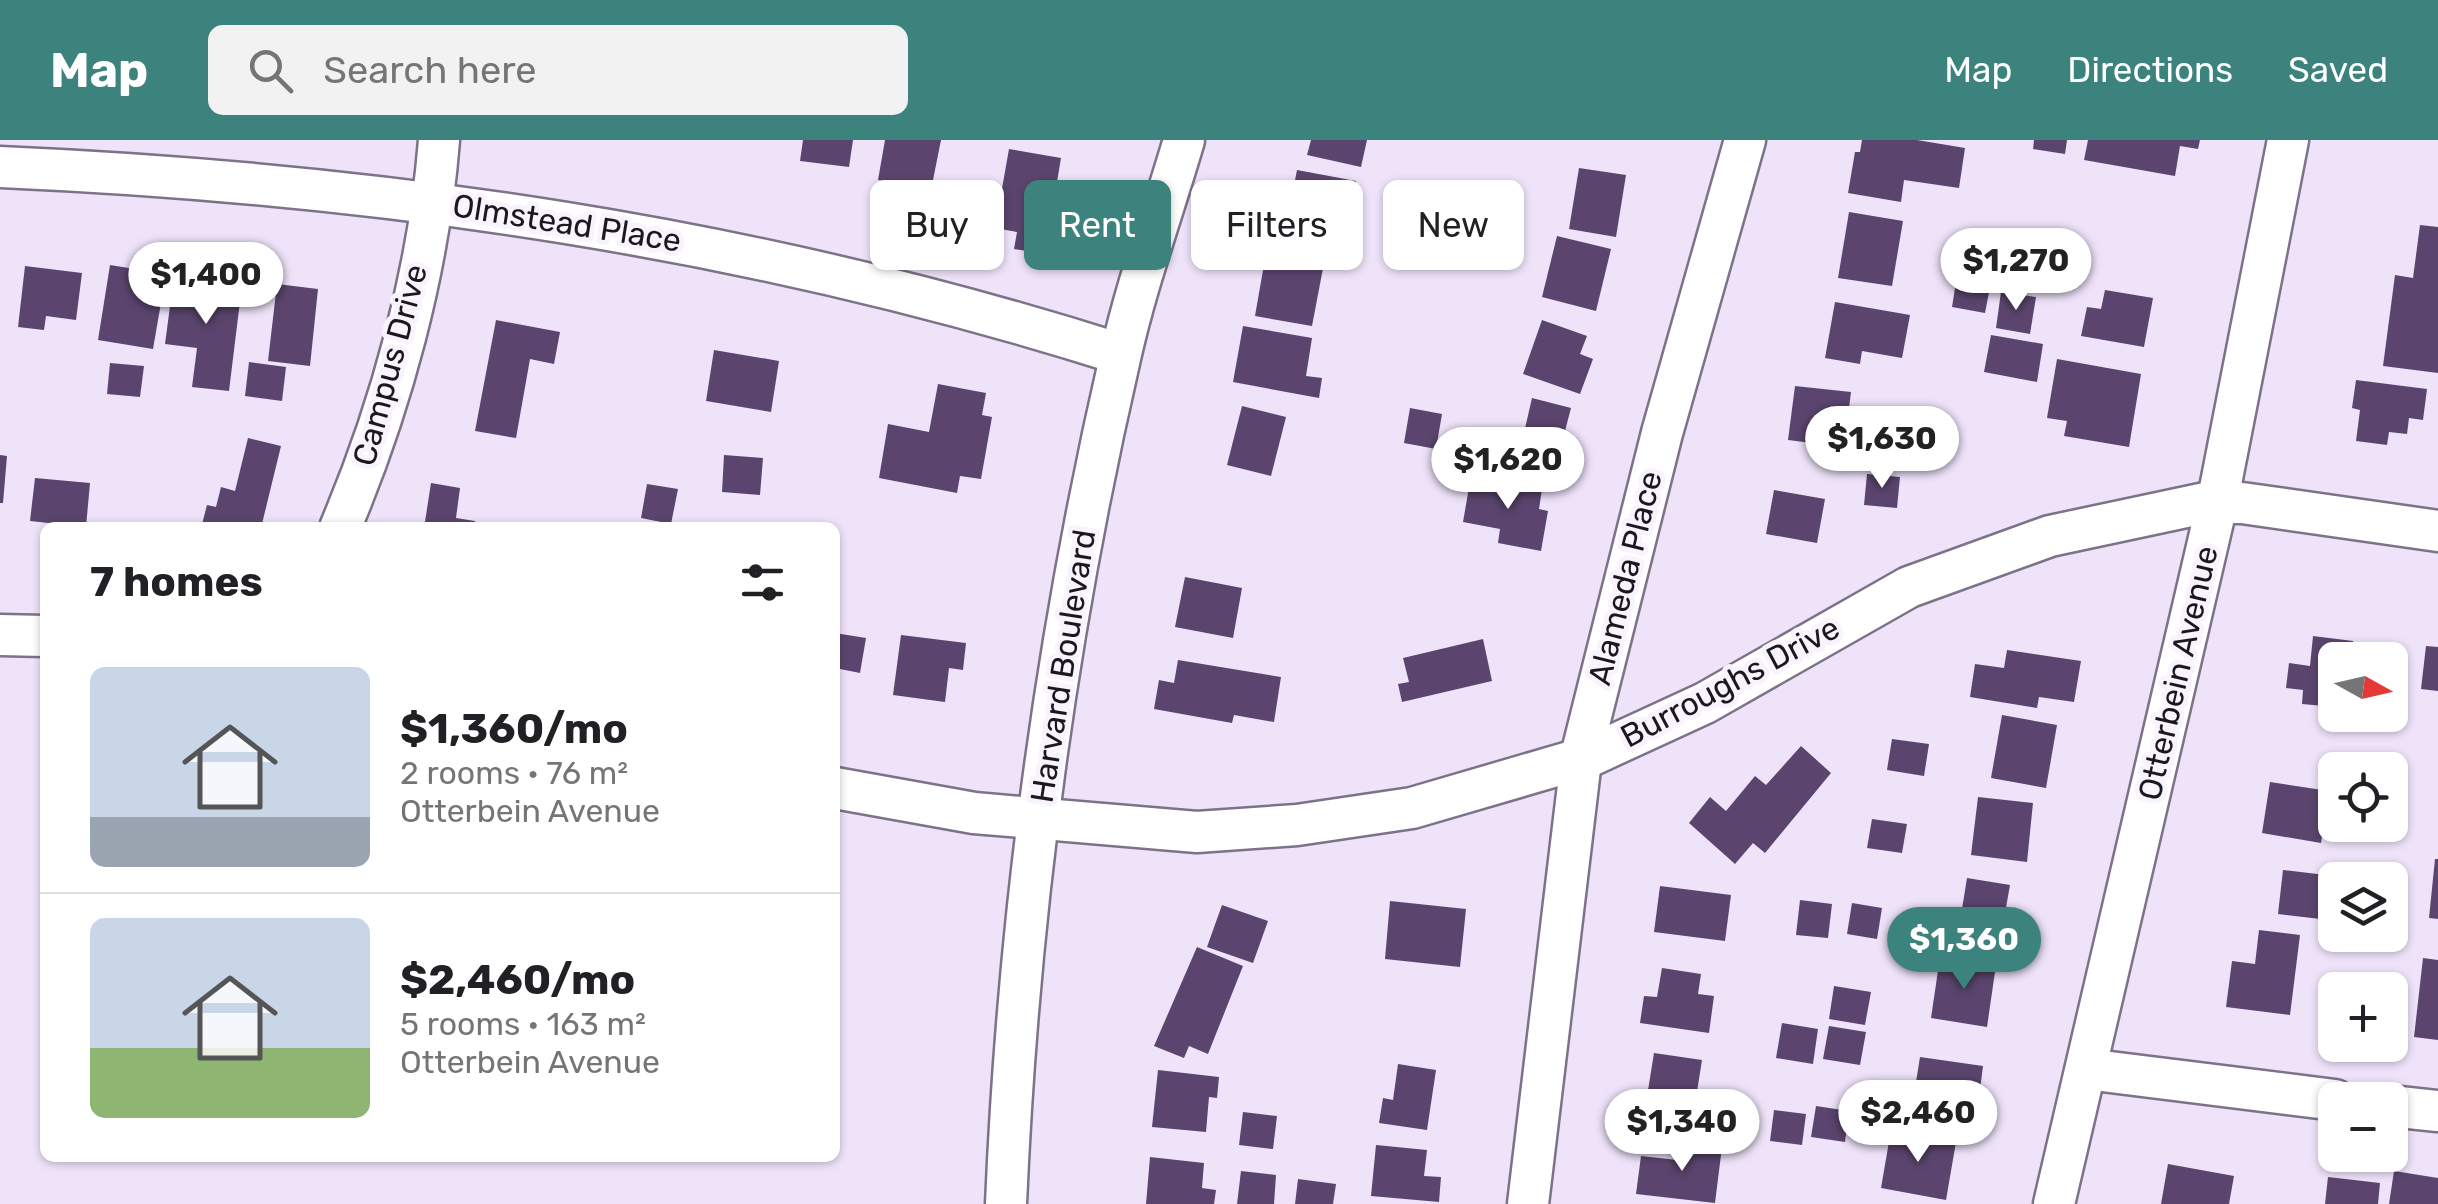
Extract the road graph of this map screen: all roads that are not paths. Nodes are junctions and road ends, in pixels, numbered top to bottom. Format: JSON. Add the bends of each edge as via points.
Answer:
{"nodes":[{"id":1,"x":440,"y":140,"type":"edge"},
{"id":2,"x":1184,"y":140,"type":"edge"},
{"id":3,"x":1745,"y":140,"type":"edge"},
{"id":4,"x":2288,"y":140,"type":"edge"},
{"id":5,"x":0,"y":168,"type":"edge"},
{"id":6,"x":431,"y":202,"type":"junction"},
{"id":7,"x":1120,"y":354,"type":"junction"},
{"id":8,"x":2217,"y":504,"type":"junction"},
{"id":9,"x":342,"y":522,"type":"edge"},
{"id":10,"x":2438,"y":531,"type":"edge"},
{"id":11,"x":0,"y":635,"type":"edge"},
{"id":12,"x":40,"y":636,"type":"edge"},
{"id":13,"x":1581,"y":759,"type":"junction"},
{"id":14,"x":840,"y":789,"type":"edge"},
{"id":15,"x":1038,"y":819,"type":"junction"},
{"id":16,"x":2086,"y":1068,"type":"junction"},
{"id":17,"x":2318,"y":1098,"type":"edge"},
{"id":18,"x":2408,"y":1108,"type":"edge"},
{"id":19,"x":2438,"y":1111,"type":"edge"},
{"id":20,"x":1006,"y":1204,"type":"edge"},
{"id":21,"x":1528,"y":1204,"type":"edge"},
{"id":22,"x":2054,"y":1204,"type":"edge"}],
"edges":[{"from":1,"to":6,"type":"street","name":"Campus Drive"},
{"from":2,"to":7,"type":"street","name":"Harvard Boulevard"},
{"from":3,"to":13,"type":"street","name":"Alameda Place","via":[[1657,452]]},
{"from":4,"to":8,"type":"street","name":"Otterbein Avenue"},
{"from":5,"to":6,"type":"street","name":"Olmstead Place"},
{"from":6,"to":7,"type":"street","name":"Olmstead Place","via":[[735,252],[1017,321]]},
{"from":6,"to":9,"type":"street","name":"Campus Drive","via":[[381,415]]},
{"from":7,"to":15,"type":"street","name":"Harvard Boulevard","via":[[1061,650]]},
{"from":8,"to":10,"type":"street","name":"Burroughs Drive"},
{"from":8,"to":13,"type":"street","name":"Burroughs Drive","via":[[2050,536],[1978,558],[1868,607],[1706,703]]},
{"from":8,"to":16,"type":"street","name":"Otterbein Avenue"},
{"from":11,"to":12,"type":"street"},
{"from":13,"to":15,"type":"street","name":"Burroughs Drive","via":[[1412,808],[1297,825],[1197,832]]},
{"from":13,"to":21,"type":"street","name":"Alameda Place"},
{"from":14,"to":15,"type":"street","name":"Burroughs Drive"},
{"from":15,"to":20,"type":"street","name":"Harvard Boulevard"},
{"from":16,"to":17,"type":"street"},
{"from":16,"to":22,"type":"street","name":"Otterbein Avenue"},
{"from":18,"to":19,"type":"street"}]}
